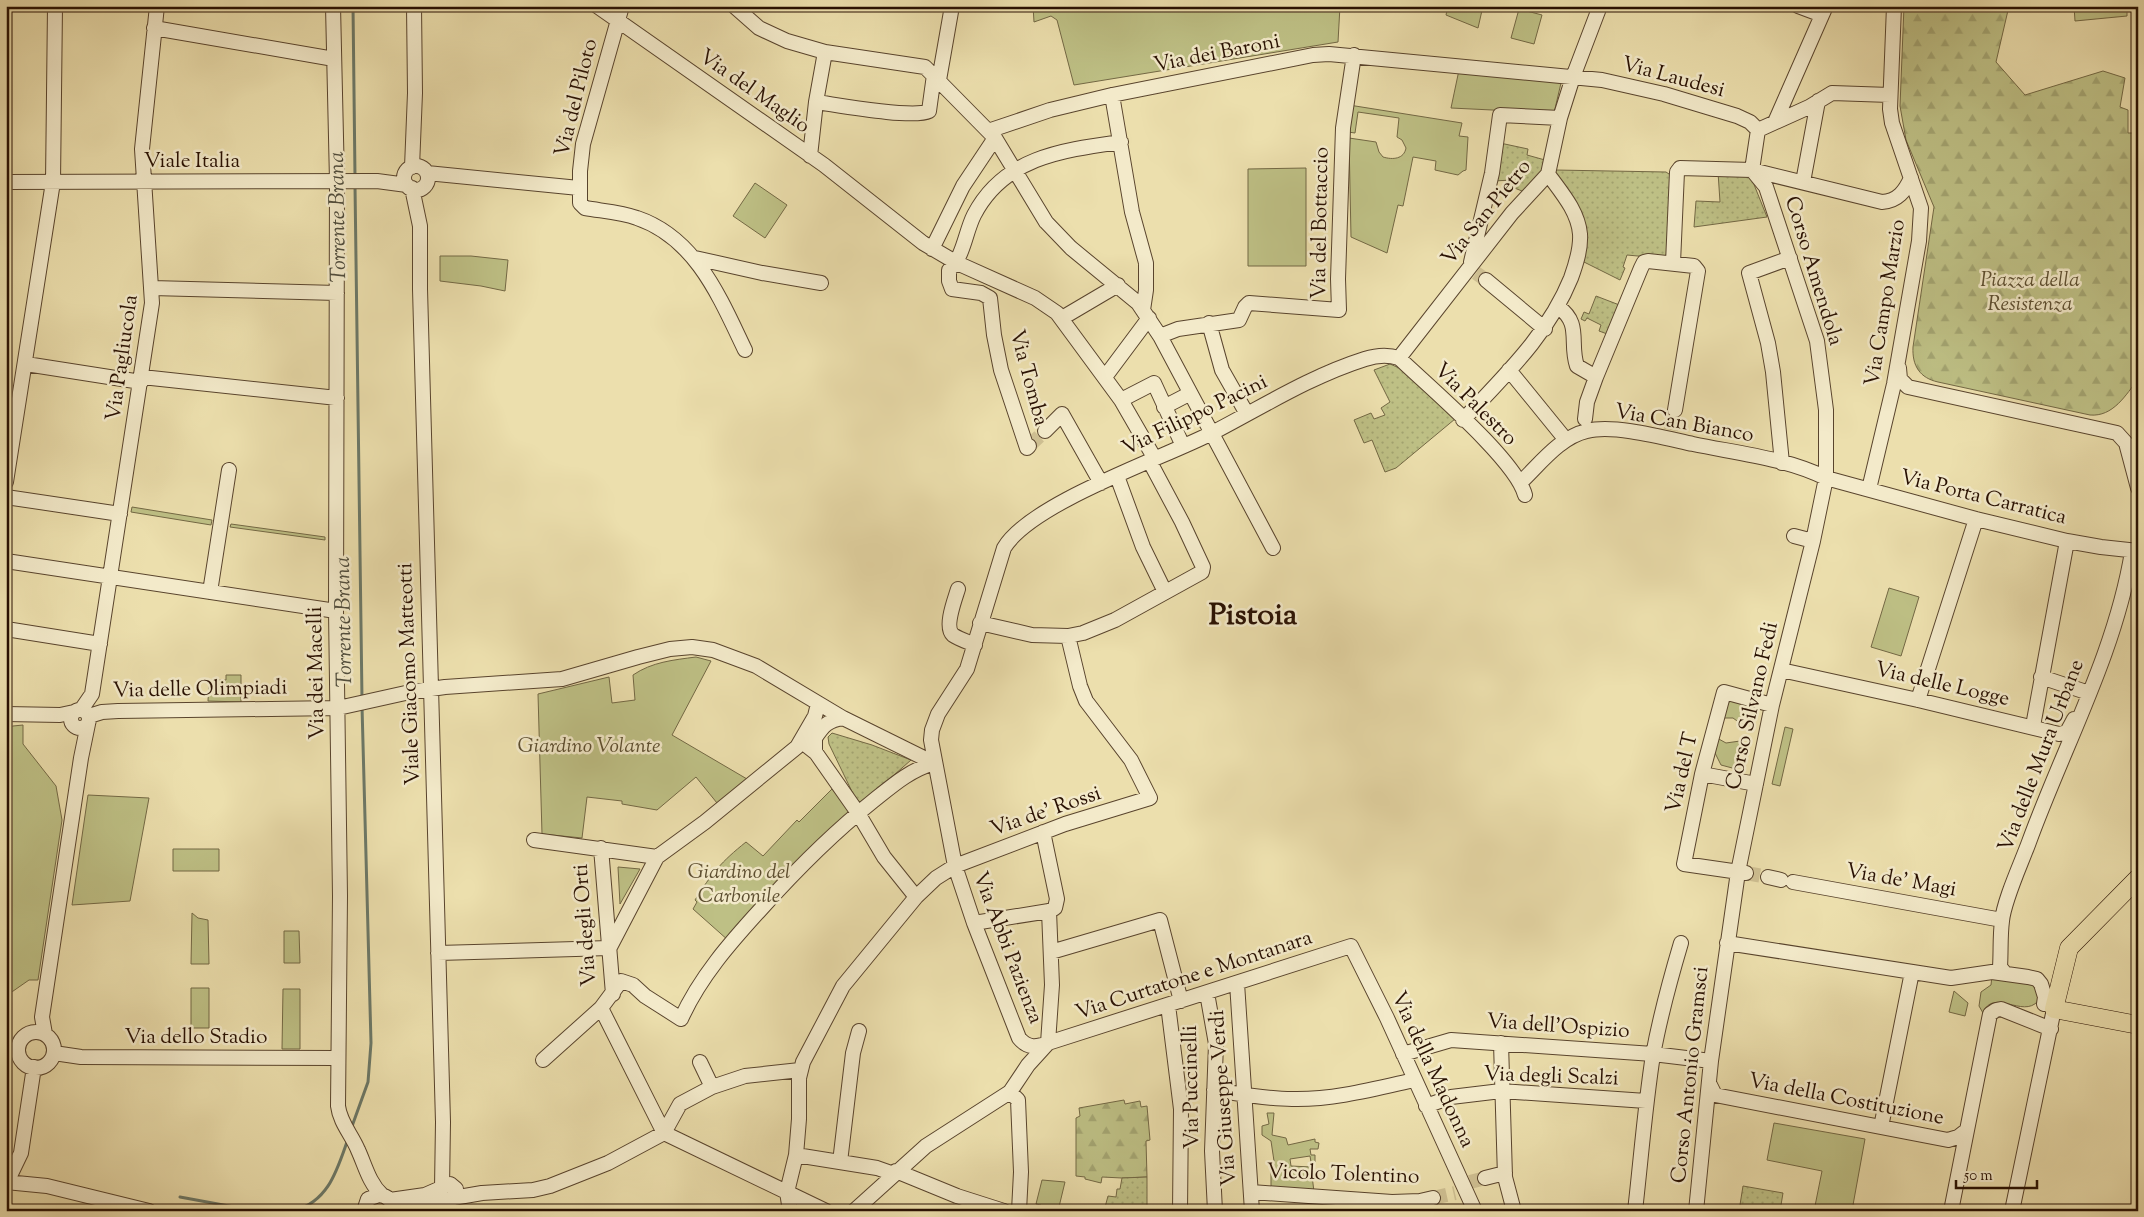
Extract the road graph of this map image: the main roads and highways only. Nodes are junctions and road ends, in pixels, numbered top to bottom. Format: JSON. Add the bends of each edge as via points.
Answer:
{"nodes":[{"id":1,"x":2138,"y":878,"type":"edge"},
{"id":2,"x":2138,"y":1025,"type":"edge"}],
"edges":[{"from":1,"to":2,"type":"main road","via":[[2072,945],[2050,1001]]}]}
